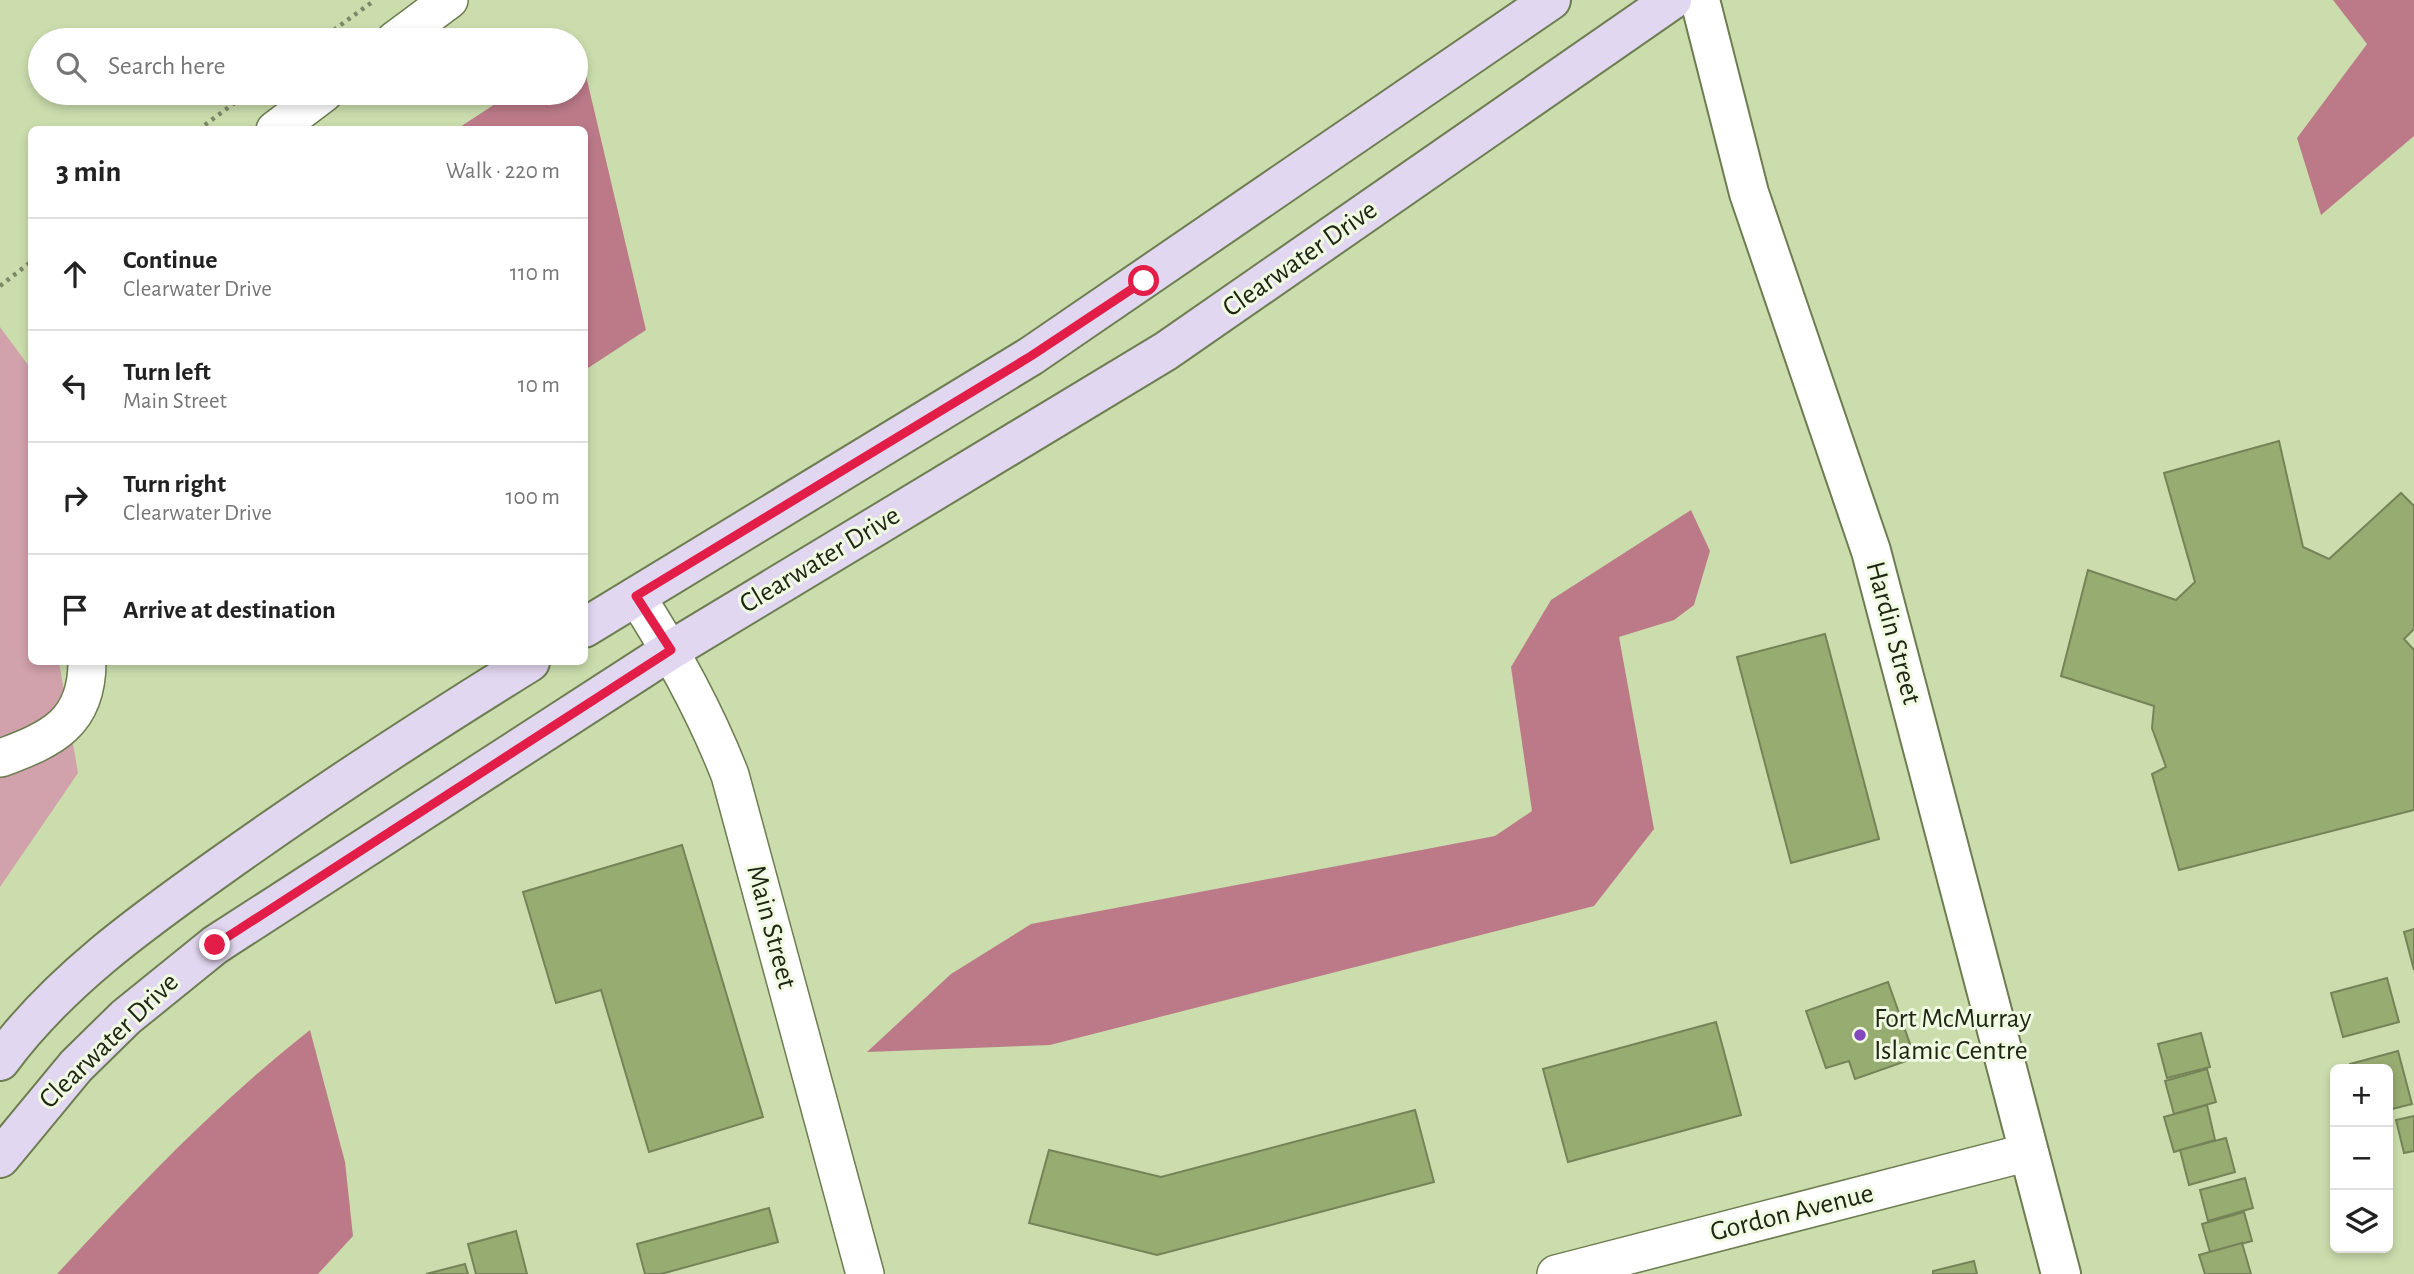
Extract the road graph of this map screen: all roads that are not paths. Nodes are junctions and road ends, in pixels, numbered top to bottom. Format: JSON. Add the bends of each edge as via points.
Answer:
{"nodes":[{"id":1,"x":449,"y":0,"type":"edge"},
{"id":2,"x":1550,"y":0,"type":"edge"},
{"id":3,"x":1672,"y":0,"type":"edge"},
{"id":4,"x":1700,"y":0,"type":"edge"},
{"id":5,"x":411,"y":28,"type":"edge"},
{"id":6,"x":308,"y":105,"type":"edge"},
{"id":7,"x":280,"y":126,"type":"edge"},
{"id":8,"x":636,"y":596,"type":"junction"},
{"id":9,"x":588,"y":626,"type":"edge"},
{"id":10,"x":671,"y":650,"type":"junction"},
{"id":11,"x":87,"y":665,"type":"edge"},
{"id":12,"x":525,"y":665,"type":"edge"},
{"id":13,"x":1,"y":758,"type":"edge"},
{"id":14,"x":0,"y":1061,"type":"edge"},
{"id":15,"x":2029,"y":1152,"type":"junction"},
{"id":16,"x":0,"y":1158,"type":"edge"},
{"id":17,"x":865,"y":1274,"type":"edge"},
{"id":18,"x":1556,"y":1274,"type":"edge"},
{"id":19,"x":2061,"y":1274,"type":"edge"}],
"edges":[{"from":1,"to":5,"type":"street"},
{"from":2,"to":8,"type":"main road","via":[[1031,356]]},
{"from":3,"to":10,"type":"main road","name":"Clearwater Drive","via":[[1166,351]]},
{"from":4,"to":15,"type":"street","name":"Hardin Street","via":[[1749,193],[1871,551]]},
{"from":6,"to":7,"type":"street"},
{"from":8,"to":9,"type":"main road"},
{"from":8,"to":10,"type":"street","name":"Main Street"},
{"from":10,"to":16,"type":"main road","name":"Clearwater Drive","via":[[171,978],[76,1066]]},
{"from":10,"to":17,"type":"street","name":"Main Street","via":[[730,775]]},
{"from":11,"to":13,"type":"street","via":[[76,712],[62,729],[45,741]]},
{"from":12,"to":14,"type":"main road","via":[[308,804],[150,916],[38,1017]]},
{"from":15,"to":18,"type":"street","name":"Gordon Avenue"},
{"from":15,"to":19,"type":"street","name":"Hardin Street"}]}
